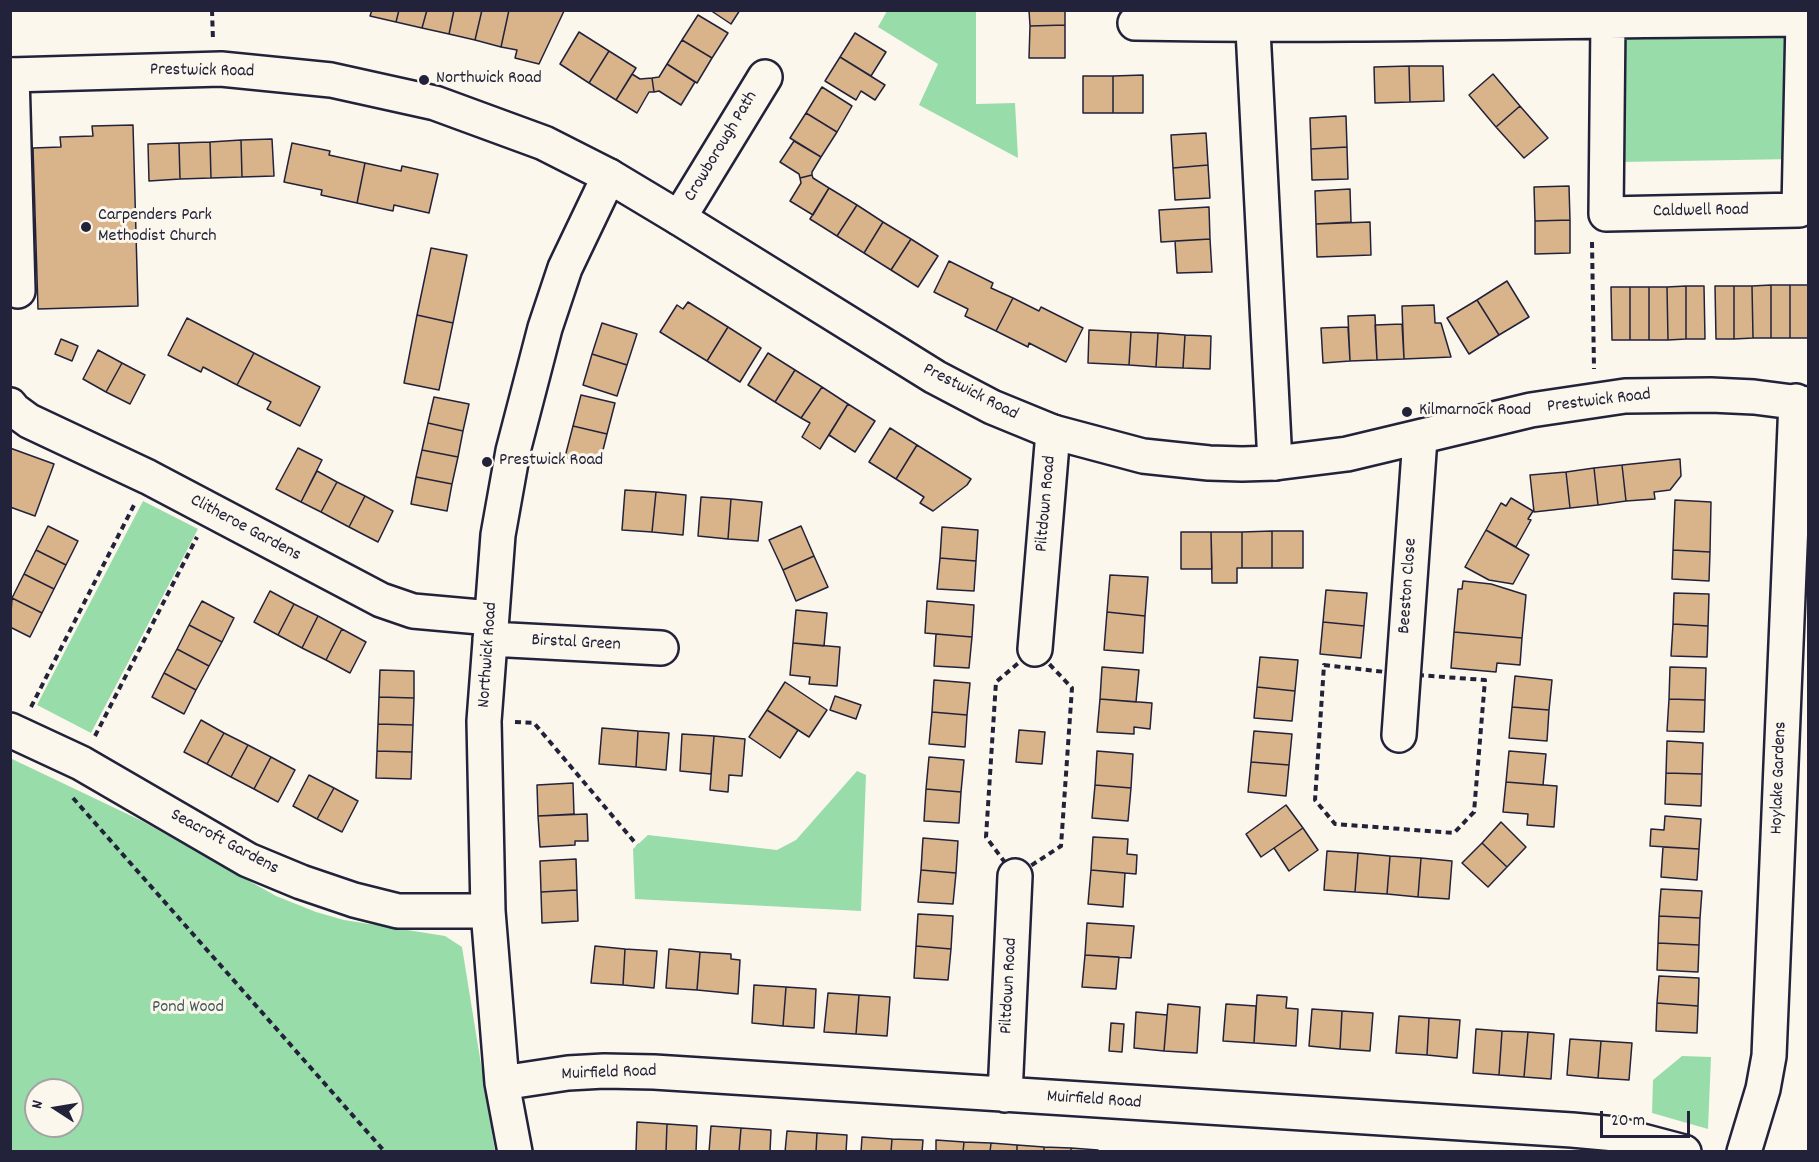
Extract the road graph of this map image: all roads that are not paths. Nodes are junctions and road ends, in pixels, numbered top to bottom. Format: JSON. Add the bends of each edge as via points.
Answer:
{"nodes":[{"id":1,"x":1253,"y":18,"type":"edge"},
{"id":2,"x":1806,"y":19,"type":"edge"},
{"id":3,"x":1608,"y":20,"type":"junction"},
{"id":4,"x":1136,"y":23,"type":"dead end"},
{"id":5,"x":11,"y":75,"type":"edge"},
{"id":6,"x":765,"y":77,"type":"dead end"},
{"id":7,"x":609,"y":176,"type":"junction"},
{"id":8,"x":13,"y":205,"type":"edge"},
{"id":9,"x":680,"y":218,"type":"junction"},
{"id":10,"x":18,"y":291,"type":"dead end"},
{"id":11,"x":1802,"y":403,"type":"edge"},
{"id":12,"x":10,"y":405,"type":"edge"},
{"id":13,"x":1053,"y":432,"type":"junction"},
{"id":14,"x":1420,"y":438,"type":"junction"},
{"id":15,"x":1275,"y":463,"type":"junction"},
{"id":16,"x":491,"y":628,"type":"junction"},
{"id":17,"x":661,"y":648,"type":"dead end"},
{"id":18,"x":1035,"y":649,"type":"road end"},
{"id":19,"x":14,"y":732,"type":"edge"},
{"id":20,"x":1399,"y":735,"type":"dead end"},
{"id":21,"x":1015,"y":876,"type":"road end"},
{"id":22,"x":488,"y":911,"type":"junction"},
{"id":23,"x":502,"y":1083,"type":"junction"},
{"id":24,"x":1005,"y":1095,"type":"junction"},
{"id":25,"x":515,"y":1152,"type":"edge"},
{"id":26,"x":1684,"y":1152,"type":"edge"},
{"id":27,"x":1744,"y":1152,"type":"edge"}],
"edges":[{"from":1,"to":3,"type":"street","name":"Caldwell Road"},
{"from":1,"to":4,"type":"street","name":"Caldwell Road"},
{"from":1,"to":15,"type":"street"},
{"from":2,"to":3,"type":"street","name":"Caldwell Road"},
{"from":2,"to":3,"type":"street","name":"Caldwell Road","via":[[1799,210],[1606,214]]},
{"from":5,"to":7,"type":"street","name":"Prestwick Road","via":[[221,69],[332,80],[435,103],[544,143]]},
{"from":5,"to":8,"type":"street"},
{"from":6,"to":9,"type":"street","name":"Crowborough Path"},
{"from":7,"to":9,"type":"street","name":"Prestwick Road"},
{"from":7,"to":16,"type":"street","name":"Northwick Road","via":[[565,268],[531,379],[498,535]]},
{"from":8,"to":10,"type":"street"},
{"from":9,"to":13,"type":"street","name":"Prestwick Road","via":[[935,377],[992,407]]},
{"from":11,"to":14,"type":"street","name":"Prestwick Road","via":[[1689,394],[1625,396],[1531,410]]},
{"from":11,"to":27,"type":"street","name":"Hoylake Gardens","via":[[1768,1056],[1763,1089]]},
{"from":12,"to":16,"type":"street","name":"Clitheroe Gardens","via":[[29,421],[148,477],[360,591],[413,611]]},
{"from":13,"to":15,"type":"street","name":"Prestwick Road","via":[[1143,456],[1209,463]]},
{"from":13,"to":18,"type":"street","name":"Piltdown Road"},
{"from":14,"to":15,"type":"street","name":"Prestwick Road","via":[[1347,454]]},
{"from":14,"to":20,"type":"street","name":"Beeston Close"},
{"from":16,"to":17,"type":"street","name":"Birstal Green"},
{"from":16,"to":22,"type":"street","name":"Northwick Road","via":[[484,721]]},
{"from":19,"to":22,"type":"street","name":"Seacroft Gardens","via":[[81,763],[248,860],[302,882],[398,911]]},
{"from":21,"to":24,"type":"street","name":"Piltdown Road"},
{"from":22,"to":23,"type":"street","name":"Northwick Road"},
{"from":23,"to":24,"type":"street","name":"Muirfield Road","via":[[568,1073],[654,1072]]},
{"from":23,"to":25,"type":"street","name":"Northwick Road"},
{"from":24,"to":26,"type":"street","name":"Muirfield Road","via":[[1572,1130],[1616,1134]]}]}
